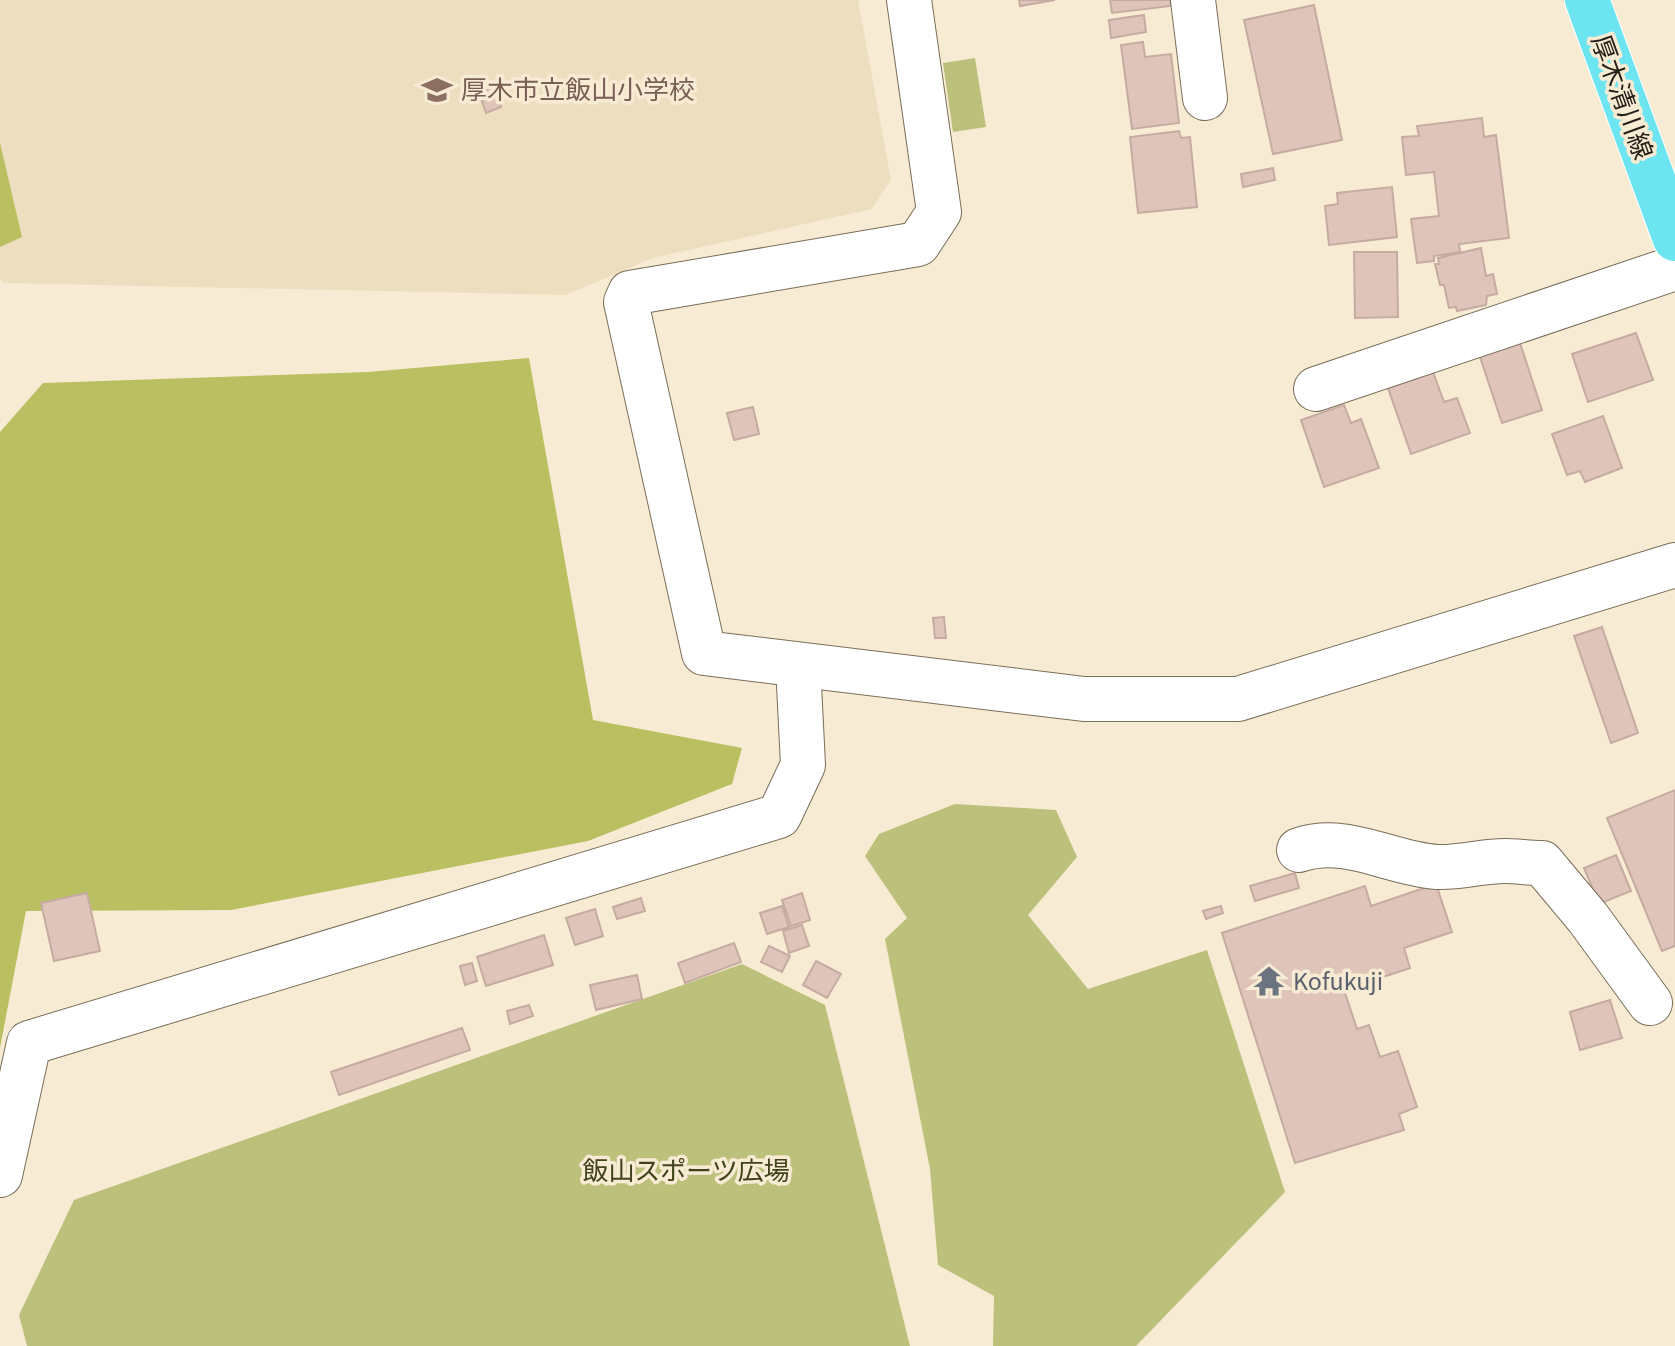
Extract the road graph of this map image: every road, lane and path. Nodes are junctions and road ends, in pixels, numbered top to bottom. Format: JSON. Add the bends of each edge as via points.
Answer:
{"nodes":[{"id":1,"x":909,"y":0,"type":"edge"},
{"id":2,"x":1193,"y":0,"type":"edge"},
{"id":3,"x":1587,"y":0,"type":"edge"},
{"id":4,"x":1205,"y":98,"type":"dead end"},
{"id":5,"x":1675,"y":239,"type":"edge"},
{"id":6,"x":1675,"y":268,"type":"edge"},
{"id":7,"x":1336,"y":372,"type":"dead end"},
{"id":8,"x":1675,"y":565,"type":"edge"},
{"id":9,"x":798,"y":665,"type":"junction"},
{"id":10,"x":1299,"y":850,"type":"dead end"},
{"id":11,"x":1657,"y":1001,"type":"edge"},
{"id":12,"x":0,"y":1175,"type":"edge"}],
"edges":[{"from":1,"to":9,"type":"street","via":[[939,212],[918,244],[630,293],[626,302],[704,653]]},
{"from":2,"to":4,"type":"street"},
{"from":3,"to":5,"type":"main road","name":"厚木清川線"},
{"from":6,"to":7,"type":"street"},
{"from":8,"to":9,"type":"street","via":[[1238,699],[1084,699]]},
{"from":9,"to":12,"type":"street","via":[[803,765],[779,816],[29,1043]]},
{"from":10,"to":11,"type":"street","via":[[1343,844],[1439,867],[1542,863]]}]}
